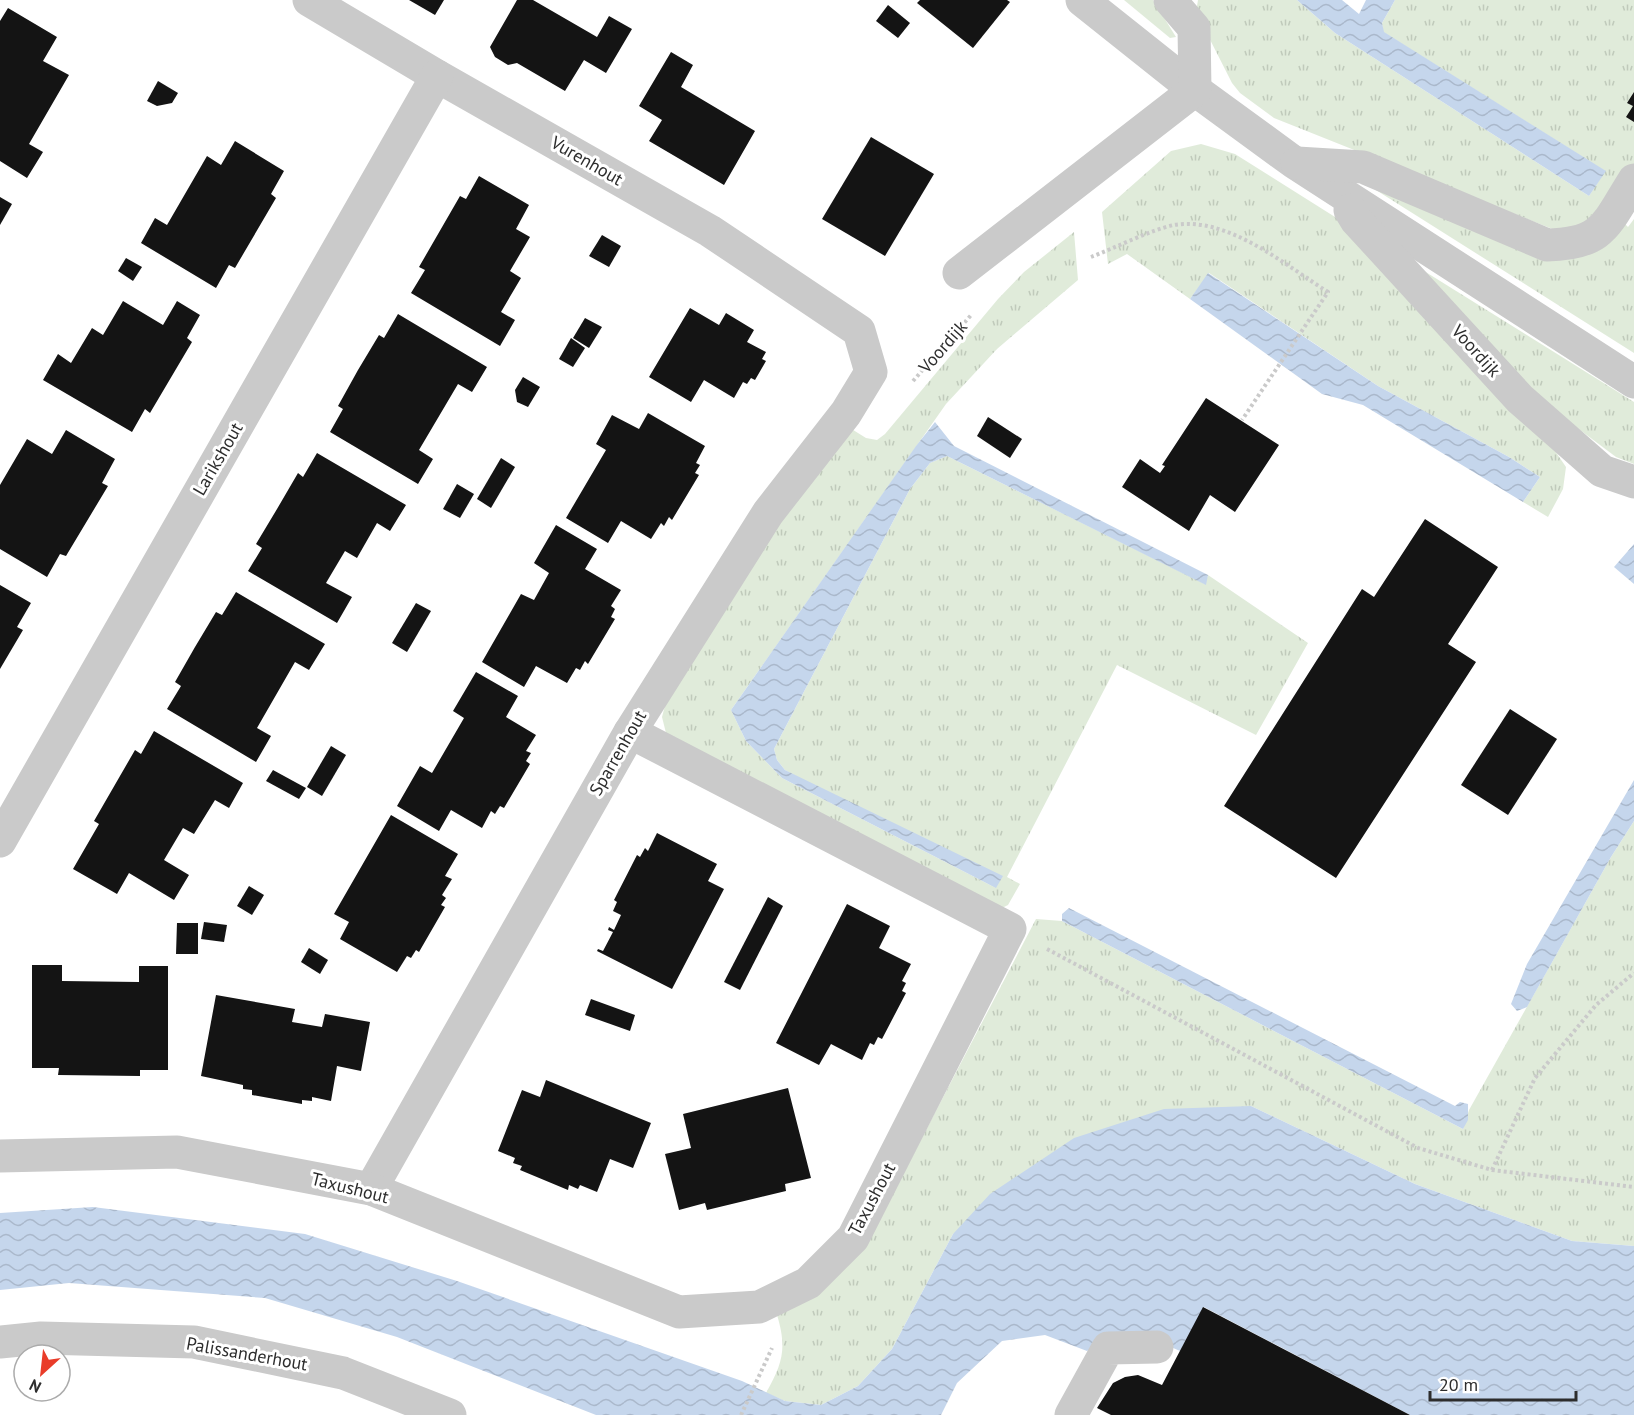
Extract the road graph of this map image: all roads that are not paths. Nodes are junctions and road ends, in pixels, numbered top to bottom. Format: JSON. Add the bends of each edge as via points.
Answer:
{"nodes":[{"id":1,"x":309,"y":0,"type":"edge"},
{"id":2,"x":1082,"y":0,"type":"edge"},
{"id":3,"x":1170,"y":0,"type":"edge"},
{"id":4,"x":437,"y":76,"type":"junction"},
{"id":5,"x":1195,"y":90,"type":"junction"},
{"id":6,"x":1295,"y":163,"type":"junction"},
{"id":7,"x":1634,"y":180,"type":"edge"},
{"id":8,"x":1341,"y":193,"type":"junction"},
{"id":9,"x":959,"y":273,"type":"dead end"},
{"id":10,"x":859,"y":331,"type":"joint"},
{"id":11,"x":1634,"y":382,"type":"edge"},
{"id":12,"x":1634,"y":482,"type":"edge"},
{"id":13,"x":630,"y":732,"type":"junction"},
{"id":14,"x":0,"y":841,"type":"edge"},
{"id":15,"x":0,"y":1156,"type":"edge"},
{"id":16,"x":371,"y":1189,"type":"junction"},
{"id":17,"x":0,"y":1342,"type":"edge"},
{"id":18,"x":1157,"y":1347,"type":"dead end"},
{"id":19,"x":450,"y":1415,"type":"edge"},
{"id":20,"x":1071,"y":1415,"type":"edge"}],
"edges":[{"from":1,"to":4,"type":"street","name":"Vurenhout"},
{"from":2,"to":5,"type":"street","name":"Voordijk"},
{"from":3,"to":5,"type":"street","via":[[1194,28]]},
{"from":4,"to":10,"type":"street","name":"Vurenhout","via":[[710,231]]},
{"from":4,"to":14,"type":"street","name":"Larikshout"},
{"from":5,"to":6,"type":"street","name":"Voordijk"},
{"from":5,"to":9,"type":"street"},
{"from":6,"to":7,"type":"street","via":[[1362,167],[1547,245],[1574,244],[1599,233]]},
{"from":6,"to":8,"type":"street","name":"Voordijk"},
{"from":8,"to":11,"type":"street","name":"Voordijk"},
{"from":8,"to":12,"type":"street","name":"Voordijk","via":[[1356,220],[1520,399],[1602,471]]},
{"from":10,"to":13,"type":"street","name":"Sparrenhout","via":[[871,372],[846,413],[768,513]]},
{"from":13,"to":16,"type":"street","name":"Sparrenhout"},
{"from":13,"to":16,"type":"street","name":"Taxushout","via":[[1010,929],[853,1238],[808,1283],[759,1307],[679,1312]]},
{"from":15,"to":16,"type":"street","name":"Taxushout","via":[[177,1152]]},
{"from":17,"to":19,"type":"street","name":"Palissanderhout","via":[[41,1338],[194,1342],[343,1372]]},
{"from":18,"to":20,"type":"street","via":[[1108,1348]]}]}
